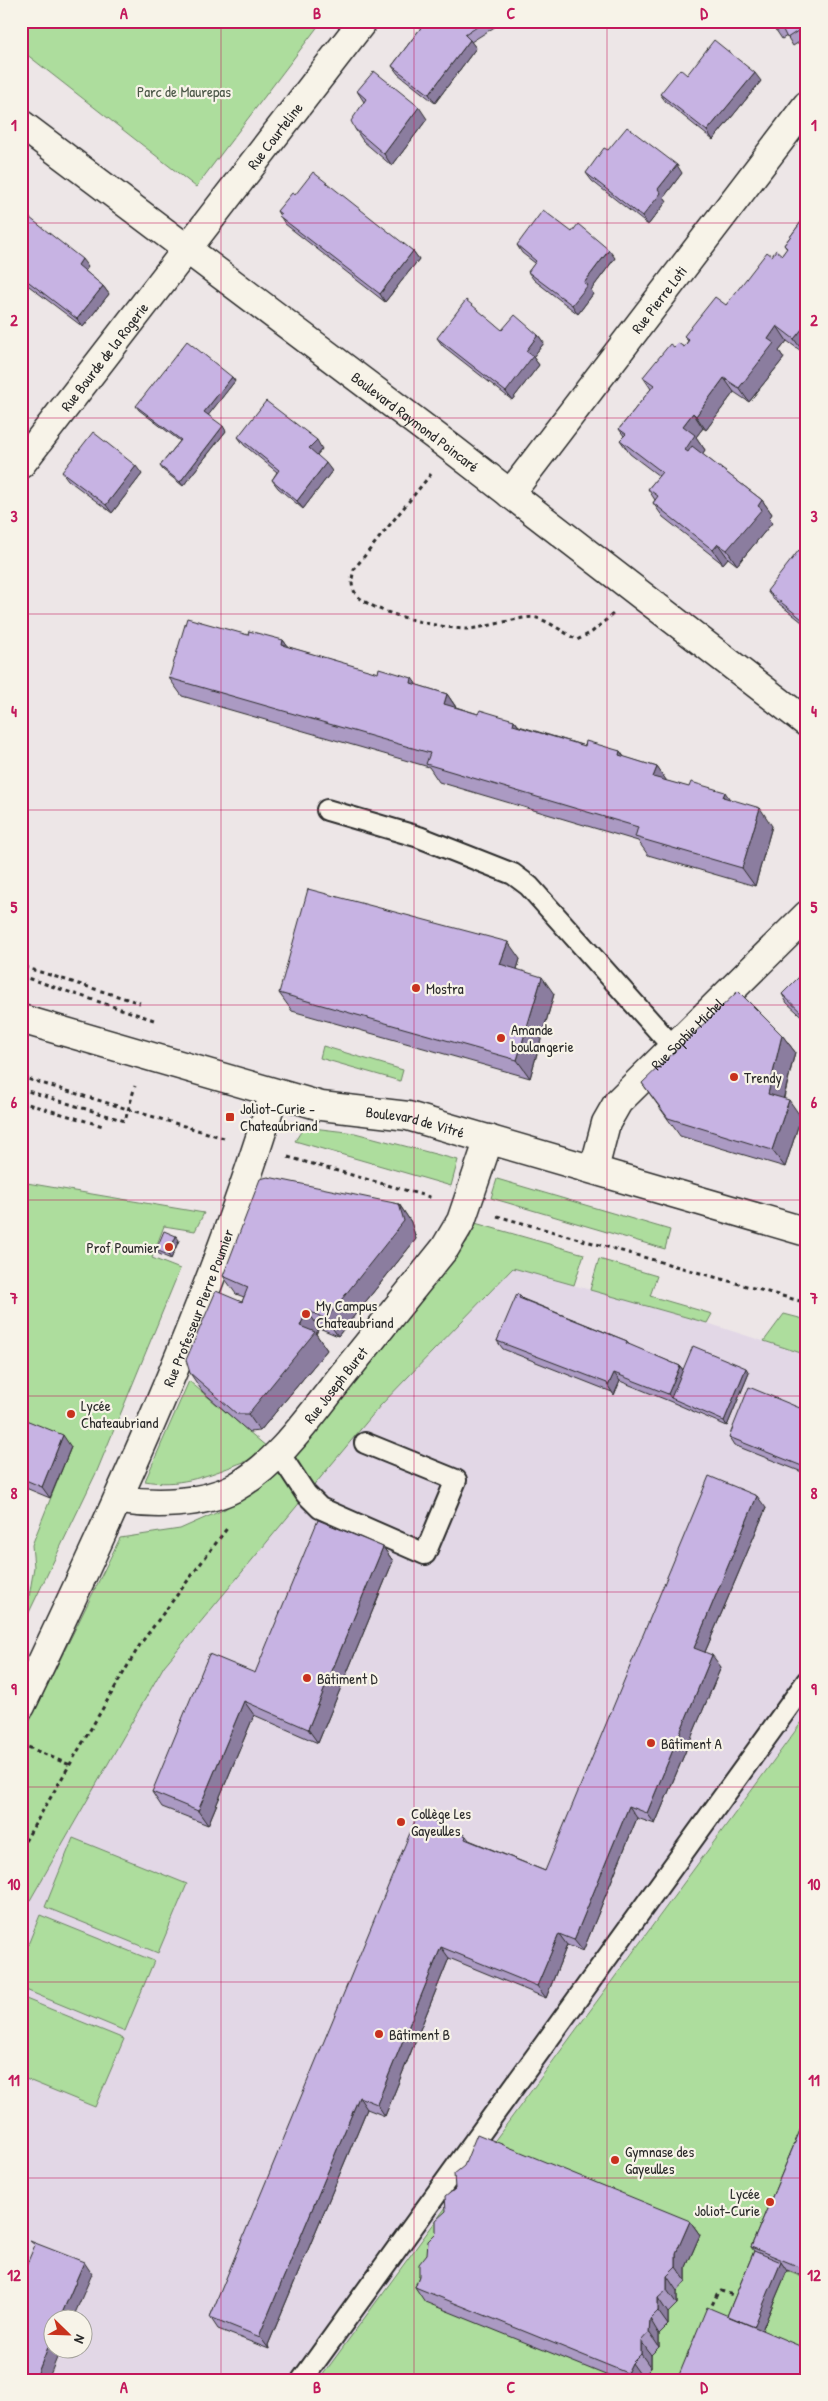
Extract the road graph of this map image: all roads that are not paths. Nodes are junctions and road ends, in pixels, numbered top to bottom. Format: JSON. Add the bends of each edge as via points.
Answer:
{"nodes":[{"id":1,"x":363,"y":21,"type":"edge"},
{"id":2,"x":807,"y":105,"type":"edge"},
{"id":3,"x":21,"y":124,"type":"edge"},
{"id":4,"x":186,"y":250,"type":"junction"},
{"id":5,"x":21,"y":464,"type":"edge"},
{"id":6,"x":510,"y":494,"type":"junction"},
{"id":7,"x":807,"y":724,"type":"edge"},
{"id":8,"x":327,"y":810,"type":"dead end"},
{"id":9,"x":807,"y":915,"type":"edge"},
{"id":10,"x":21,"y":1019,"type":"edge"},
{"id":11,"x":674,"y":1047,"type":"junction"},
{"id":12,"x":274,"y":1093,"type":"junction"},
{"id":13,"x":489,"y":1138,"type":"junction"},
{"id":14,"x":594,"y":1169,"type":"junction"},
{"id":15,"x":807,"y":1232,"type":"edge"},
{"id":16,"x":365,"y":1443,"type":"dead end"},
{"id":17,"x":279,"y":1453,"type":"junction"},
{"id":18,"x":118,"y":1500,"type":"junction"},
{"id":19,"x":807,"y":1681,"type":"edge"},
{"id":20,"x":21,"y":1706,"type":"edge"},
{"id":21,"x":302,"y":2380,"type":"edge"}],
"edges":[{"from":1,"to":4,"type":"street","name":"Rue Courteline"},
{"from":2,"to":6,"type":"street","name":"Rue Pierre Loti"},
{"from":3,"to":4,"type":"street","name":"Boulevard Raymond Poincaré"},
{"from":4,"to":5,"type":"street","name":"Rue Bourde de la Rogerie"},
{"from":4,"to":6,"type":"street","name":"Boulevard Raymond Poincaré"},
{"from":6,"to":7,"type":"street","name":"Boulevard Raymond Poincaré"},
{"from":8,"to":11,"type":"lane","via":[[419,837],[513,874],[529,886]]},
{"from":9,"to":11,"type":"street","name":"Rue Sophie Michel"},
{"from":10,"to":12,"type":"street","name":"Boulevard de Vitré"},
{"from":11,"to":14,"type":"street","name":"Rue Sophie Michel","via":[[612,1111]]},
{"from":12,"to":13,"type":"street","name":"Boulevard de Vitré","via":[[321,1106],[408,1116]]},
{"from":12,"to":18,"type":"street","name":"Rue Professeur Pierre Poumier","via":[[188,1337]]},
{"from":13,"to":14,"type":"street","name":"Boulevard de Vitré"},
{"from":13,"to":17,"type":"street","name":"Rue Joseph Buret","via":[[461,1222],[445,1248]]},
{"from":14,"to":15,"type":"street","name":"Boulevard de Vitré"},
{"from":16,"to":17,"type":"lane","via":[[456,1480],[425,1554],[320,1508],[306,1494]]},
{"from":17,"to":18,"type":"street","name":"Rue Joseph Buret","via":[[233,1488],[204,1498],[137,1503]]},
{"from":18,"to":20,"type":"street","name":"Rue Professeur Pierre Poumier"},
{"from":19,"to":21,"type":"lane"}]}
